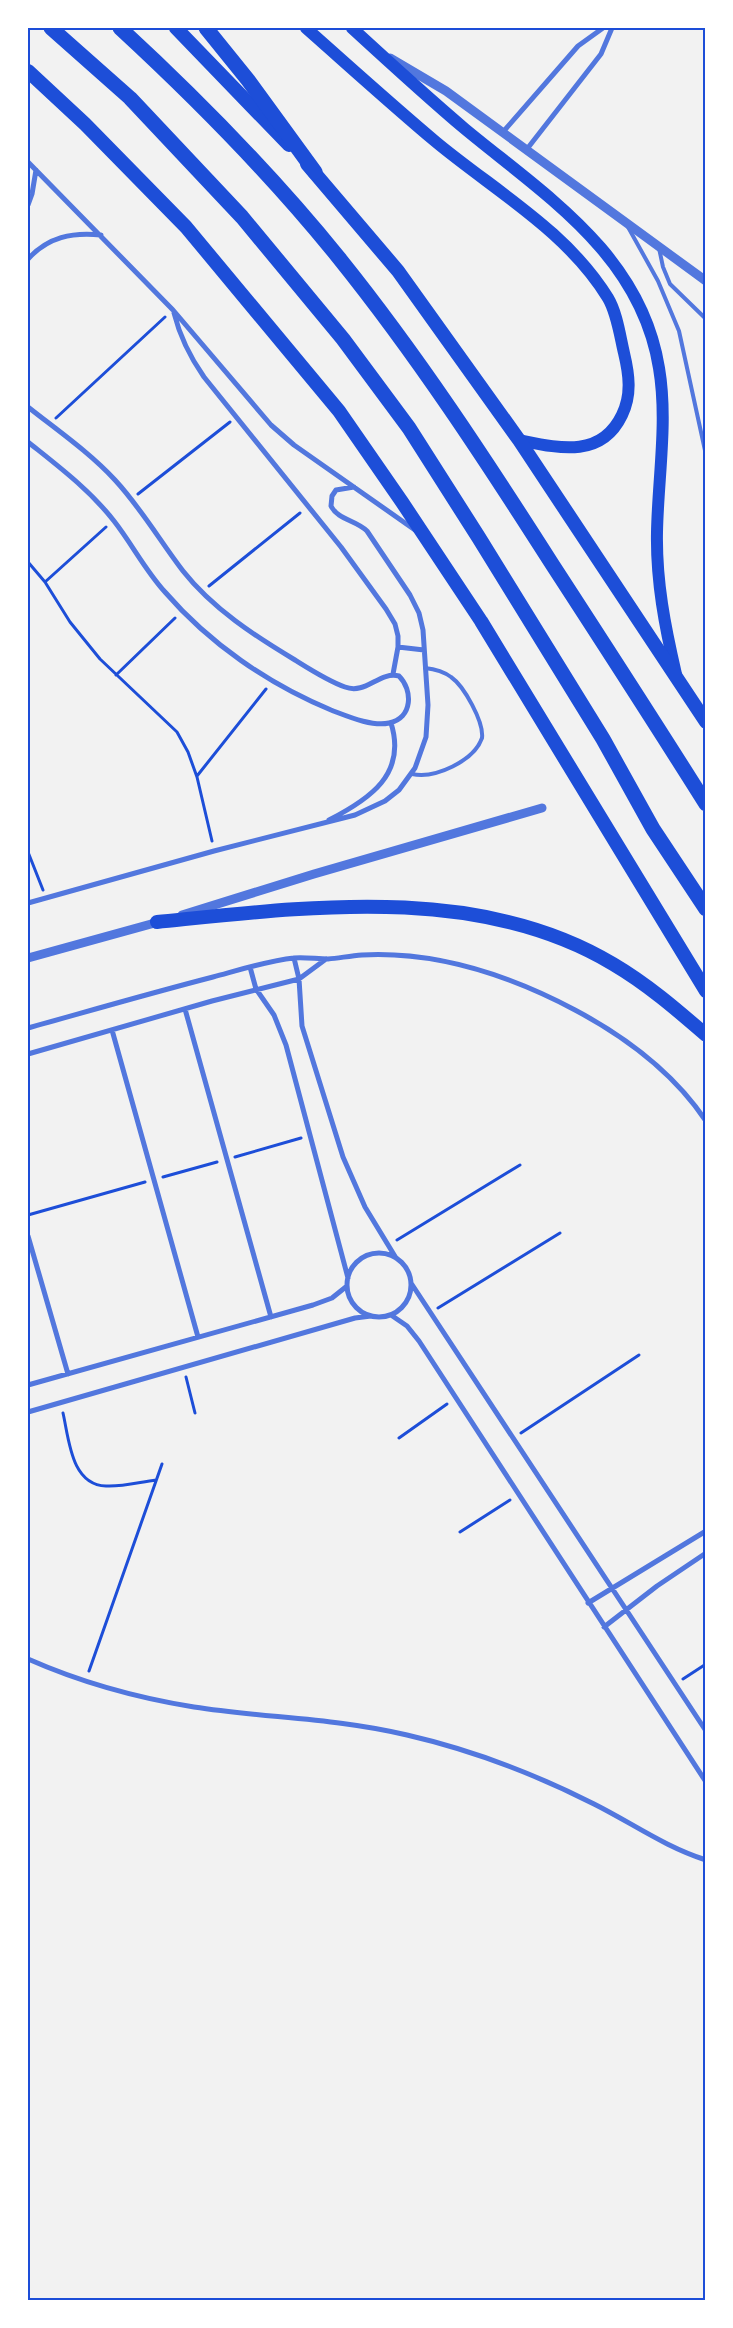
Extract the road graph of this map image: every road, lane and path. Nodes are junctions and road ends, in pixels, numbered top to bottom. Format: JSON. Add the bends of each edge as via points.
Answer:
{"nodes":[{"id":1,"x":51,"y":28,"type":"edge"},
{"id":2,"x":120,"y":28,"type":"edge"},
{"id":3,"x":176,"y":28,"type":"edge"},
{"id":4,"x":206,"y":28,"type":"edge"},
{"id":5,"x":306,"y":28,"type":"edge"},
{"id":6,"x":352,"y":28,"type":"edge"},
{"id":7,"x":603,"y":28,"type":"edge"},
{"id":8,"x":612,"y":28,"type":"edge"},
{"id":9,"x":379,"y":53,"type":"junction"},
{"id":10,"x":28,"y":71,"type":"edge"},
{"id":11,"x":503,"y":132,"type":"junction"},
{"id":12,"x":527,"y":150,"type":"junction"},
{"id":13,"x":28,"y":162,"type":"edge"},
{"id":14,"x":36,"y":170,"type":"junction"},
{"id":15,"x":315,"y":172,"type":"junction"},
{"id":16,"x":28,"y":205,"type":"edge"},
{"id":17,"x":625,"y":223,"type":"junction"},
{"id":18,"x":101,"y":235,"type":"junction"},
{"id":19,"x":659,"y":248,"type":"junction"},
{"id":20,"x":28,"y":259,"type":"edge"},
{"id":21,"x":706,"y":281,"type":"edge"},
{"id":22,"x":173,"y":310,"type":"junction"},
{"id":23,"x":706,"y":319,"type":"edge"},
{"id":24,"x":28,"y":407,"type":"edge"},
{"id":25,"x":236,"y":417,"type":"junction"},
{"id":26,"x":50,"y":424,"type":"junction"},
{"id":27,"x":706,"y":435,"type":"edge"},
{"id":28,"x":519,"y":440,"type":"junction"},
{"id":29,"x":701,"y":440,"type":"junction"},
{"id":30,"x":28,"y":442,"type":"edge"},
{"id":31,"x":705,"y":453,"type":"edge"},
{"id":32,"x":354,"y":486,"type":"junction"},
{"id":33,"x":132,"y":499,"type":"junction"},
{"id":34,"x":308,"y":506,"type":"junction"},
{"id":35,"x":113,"y":520,"type":"junction"},
{"id":36,"x":426,"y":538,"type":"junction"},
{"id":37,"x":28,"y":562,"type":"edge"},
{"id":38,"x":45,"y":582,"type":"junction"},
{"id":39,"x":202,"y":592,"type":"junction"},
{"id":40,"x":182,"y":612,"type":"junction"},
{"id":41,"x":398,"y":647,"type":"junction"},
{"id":42,"x":424,"y":650,"type":"junction"},
{"id":43,"x":425,"y":668,"type":"junction"},
{"id":44,"x":392,"y":674,"type":"junction"},
{"id":45,"x":116,"y":675,"type":"junction"},
{"id":46,"x":676,"y":677,"type":"junction"},
{"id":47,"x":272,"y":681,"type":"junction"},
{"id":48,"x":706,"y":722,"type":"edge"},
{"id":49,"x":391,"y":723,"type":"junction"},
{"id":50,"x":412,"y":774,"type":"junction"},
{"id":51,"x":197,"y":777,"type":"junction"},
{"id":52,"x":706,"y":804,"type":"edge"},
{"id":53,"x":542,"y":808,"type":"dead end"},
{"id":54,"x":324,"y":822,"type":"junction"},
{"id":55,"x":214,"y":851,"type":"junction"},
{"id":56,"x":28,"y":852,"type":"edge"},
{"id":57,"x":46,"y":897,"type":"junction"},
{"id":58,"x":28,"y":903,"type":"edge"},
{"id":59,"x":706,"y":909,"type":"edge"},
{"id":60,"x":157,"y":922,"type":"junction"},
{"id":61,"x":28,"y":958,"type":"edge"},
{"id":62,"x":294,"y":958,"type":"junction"},
{"id":63,"x":327,"y":959,"type":"junction"},
{"id":64,"x":250,"y":968,"type":"junction"},
{"id":65,"x":299,"y":979,"type":"junction"},
{"id":66,"x":256,"y":989,"type":"junction"},
{"id":67,"x":706,"y":991,"type":"edge"},
{"id":68,"x":185,"y":1010,"type":"junction"},
{"id":69,"x":28,"y":1028,"type":"edge"},
{"id":70,"x":112,"y":1030,"type":"junction"},
{"id":71,"x":706,"y":1035,"type":"edge"},
{"id":72,"x":28,"y":1054,"type":"edge"},
{"id":73,"x":706,"y":1121,"type":"edge"},
{"id":74,"x":310,"y":1136,"type":"junction"},
{"id":75,"x":227,"y":1159,"type":"junction"},
{"id":76,"x":520,"y":1165,"type":"dead end"},
{"id":77,"x":154,"y":1180,"type":"junction"},
{"id":78,"x":28,"y":1215,"type":"edge"},
{"id":79,"x":560,"y":1232,"type":"dead end"},
{"id":80,"x":28,"y":1236,"type":"edge"},
{"id":81,"x":388,"y":1245,"type":"junction"},
{"id":82,"x":396,"y":1258,"type":"junction"},
{"id":83,"x":348,"y":1278,"type":"junction"},
{"id":84,"x":411,"y":1283,"type":"junction"},
{"id":85,"x":348,"y":1286,"type":"junction"},
{"id":86,"x":429,"y":1313,"type":"junction"},
{"id":87,"x":391,"y":1315,"type":"junction"},
{"id":88,"x":371,"y":1316,"type":"junction"},
{"id":89,"x":271,"y":1317,"type":"junction"},
{"id":90,"x":198,"y":1337,"type":"junction"},
{"id":91,"x":639,"y":1355,"type":"dead end"},
{"id":92,"x":184,"y":1368,"type":"junction"},
{"id":93,"x":68,"y":1374,"type":"junction"},
{"id":94,"x":28,"y":1385,"type":"edge"},
{"id":95,"x":456,"y":1398,"type":"junction"},
{"id":96,"x":61,"y":1402,"type":"junction"},
{"id":97,"x":28,"y":1412,"type":"edge"},
{"id":98,"x":195,"y":1413,"type":"dead end"},
{"id":99,"x":398,"y":1438,"type":"dead end"},
{"id":100,"x":512,"y":1439,"type":"junction"},
{"id":101,"x":162,"y":1464,"type":"dead end"},
{"id":102,"x":156,"y":1480,"type":"junction"},
{"id":103,"x":519,"y":1494,"type":"junction"},
{"id":104,"x":706,"y":1531,"type":"edge"},
{"id":105,"x":460,"y":1532,"type":"dead end"},
{"id":106,"x":706,"y":1553,"type":"edge"},
{"id":107,"x":611,"y":1588,"type":"junction"},
{"id":108,"x":588,"y":1603,"type":"junction"},
{"id":109,"x":626,"y":1611,"type":"junction"},
{"id":110,"x":604,"y":1628,"type":"junction"},
{"id":111,"x":28,"y":1659,"type":"edge"},
{"id":112,"x":706,"y":1664,"type":"edge"},
{"id":113,"x":85,"y":1681,"type":"junction"},
{"id":114,"x":674,"y":1684,"type":"junction"},
{"id":115,"x":706,"y":1731,"type":"edge"},
{"id":116,"x":706,"y":1782,"type":"edge"},
{"id":117,"x":706,"y":1860,"type":"edge"}],
"edges":[{"from":1,"to":59,"type":"highway","via":[[137,105],[242,218],[349,346],[409,428],[480,538],[603,739],[653,829]]},
{"from":2,"to":52,"type":"highway","via":[[164,68],[270,177],[339,258],[406,345],[479,450]]},
{"from":3,"to":15,"type":"highway"},
{"from":4,"to":15,"type":"highway"},
{"from":5,"to":28,"type":"main road","via":[[437,143],[547,228],[583,264],[609,300],[622,342],[629,387],[628,402],[621,417],[611,432],[589,446],[564,447]]},
{"from":6,"to":9,"type":"main road"},
{"from":7,"to":11,"type":"street","via":[[578,46]]},
{"from":8,"to":12,"type":"street","via":[[601,54]]},
{"from":9,"to":11,"type":"street","via":[[424,77]]},
{"from":9,"to":46,"type":"main road","via":[[592,236],[632,290],[646,318],[659,368],[662,426],[658,580]]},
{"from":10,"to":36,"type":"highway","via":[[85,124],[192,235],[338,411]]},
{"from":11,"to":12,"type":"street"},
{"from":12,"to":17,"type":"street"},
{"from":13,"to":14,"type":"street"},
{"from":14,"to":16,"type":"street"},
{"from":14,"to":18,"type":"street"},
{"from":15,"to":28,"type":"highway","via":[[398,271]]},
{"from":17,"to":19,"type":"street"},
{"from":17,"to":29,"type":"lane","via":[[658,281],[679,331]]},
{"from":18,"to":20,"type":"street","via":[[63,236],[46,244]]},
{"from":18,"to":22,"type":"street"},
{"from":19,"to":21,"type":"street"},
{"from":19,"to":23,"type":"lane","via":[[670,284]]},
{"from":22,"to":25,"type":"street","via":[[190,357]]},
{"from":22,"to":26,"type":"path"},
{"from":22,"to":32,"type":"street","via":[[271,425]]},
{"from":24,"to":26,"type":"street"},
{"from":25,"to":33,"type":"path"},
{"from":25,"to":34,"type":"street"},
{"from":26,"to":33,"type":"street","via":[[92,457]]},
{"from":27,"to":29,"type":"lane"},
{"from":28,"to":46,"type":"highway"},
{"from":29,"to":31,"type":"lane"},
{"from":30,"to":35,"type":"street","via":[[73,478]]},
{"from":32,"to":36,"type":"street"},
{"from":32,"to":42,"type":"street","via":[[333,493],[331,506],[339,516],[358,523],[367,531],[410,595],[419,613]]},
{"from":33,"to":39,"type":"street","via":[[184,573]]},
{"from":34,"to":39,"type":"path"},
{"from":34,"to":41,"type":"street","via":[[386,609],[395,624]]},
{"from":35,"to":38,"type":"path"},
{"from":35,"to":40,"type":"street","via":[[157,583]]},
{"from":36,"to":67,"type":"highway"},
{"from":37,"to":38,"type":"path"},
{"from":38,"to":45,"type":"path","via":[[70,622]]},
{"from":39,"to":44,"type":"street","via":[[264,641],[345,687],[359,689]]},
{"from":40,"to":45,"type":"path"},
{"from":40,"to":47,"type":"street","via":[[225,649]]},
{"from":41,"to":42,"type":"street"},
{"from":41,"to":44,"type":"street"},
{"from":42,"to":43,"type":"street"},
{"from":43,"to":50,"type":"street","via":[[428,721],[422,753]]},
{"from":43,"to":50,"type":"lane","via":[[445,673],[457,682],[480,721],[482,738],[473,752],[446,770],[433,775]]},
{"from":44,"to":49,"type":"street","via":[[403,680],[410,699],[406,711]]},
{"from":45,"to":51,"type":"path","via":[[177,732]]},
{"from":46,"to":48,"type":"highway"},
{"from":47,"to":49,"type":"street","via":[[339,713]]},
{"from":47,"to":51,"type":"path"},
{"from":49,"to":54,"type":"street","via":[[396,747],[384,781],[365,798]]},
{"from":50,"to":54,"type":"street","via":[[399,790],[370,809]]},
{"from":51,"to":55,"type":"path"},
{"from":53,"to":60,"type":"street"},
{"from":54,"to":55,"type":"street"},
{"from":55,"to":57,"type":"street"},
{"from":56,"to":57,"type":"path"},
{"from":57,"to":58,"type":"street"},
{"from":60,"to":61,"type":"street"},
{"from":60,"to":71,"type":"highway","via":[[307,907],[390,906],[522,924],[611,963],[660,994]]},
{"from":62,"to":63,"type":"street"},
{"from":62,"to":64,"type":"street"},
{"from":62,"to":65,"type":"street"},
{"from":63,"to":65,"type":"street"},
{"from":63,"to":73,"type":"street","via":[[363,955],[455,963],[547,995],[602,1024],[643,1053],[675,1083]]},
{"from":64,"to":66,"type":"street"},
{"from":64,"to":69,"type":"street"},
{"from":65,"to":66,"type":"street"},
{"from":65,"to":81,"type":"street","via":[[302,1026],[343,1157],[365,1207]]},
{"from":66,"to":68,"type":"street"},
{"from":66,"to":74,"type":"street","via":[[274,1015],[283,1037]]},
{"from":68,"to":70,"type":"street"},
{"from":68,"to":75,"type":"street"},
{"from":70,"to":72,"type":"street"},
{"from":70,"to":77,"type":"street"},
{"from":74,"to":75,"type":"path"},
{"from":74,"to":83,"type":"street"},
{"from":75,"to":77,"type":"path"},
{"from":75,"to":89,"type":"street"},
{"from":76,"to":81,"type":"path"},
{"from":77,"to":78,"type":"path"},
{"from":77,"to":90,"type":"street"},
{"from":79,"to":86,"type":"path"},
{"from":80,"to":93,"type":"street"},
{"from":81,"to":82,"type":"street"},
{"from":82,"to":83,"type":"street","via":[[377,1253],[367,1256],[352,1268]]},
{"from":82,"to":84,"type":"street","via":[[409,1273]]},
{"from":83,"to":85,"type":"street"},
{"from":84,"to":86,"type":"street"},
{"from":84,"to":87,"type":"street","via":[[406,1302]]},
{"from":85,"to":88,"type":"street","via":[[354,1304]]},
{"from":85,"to":89,"type":"street","via":[[323,1302]]},
{"from":86,"to":100,"type":"street"},
{"from":87,"to":88,"type":"street"},
{"from":87,"to":95,"type":"street","via":[[414,1333]]},
{"from":88,"to":92,"type":"street","via":[[347,1320]]},
{"from":89,"to":90,"type":"street"},
{"from":90,"to":93,"type":"street"},
{"from":91,"to":100,"type":"path"},
{"from":92,"to":96,"type":"street"},
{"from":92,"to":98,"type":"path"},
{"from":93,"to":94,"type":"street"},
{"from":95,"to":99,"type":"path"},
{"from":95,"to":103,"type":"street"},
{"from":96,"to":97,"type":"street"},
{"from":96,"to":102,"type":"path","via":[[74,1462],[81,1474],[105,1486]]},
{"from":100,"to":107,"type":"street"},
{"from":101,"to":102,"type":"path"},
{"from":102,"to":113,"type":"path"},
{"from":103,"to":105,"type":"path"},
{"from":103,"to":108,"type":"street"},
{"from":104,"to":107,"type":"street"},
{"from":106,"to":109,"type":"street"},
{"from":107,"to":108,"type":"street"},
{"from":107,"to":109,"type":"street"},
{"from":108,"to":110,"type":"street"},
{"from":109,"to":110,"type":"street"},
{"from":109,"to":114,"type":"street"},
{"from":110,"to":116,"type":"street"},
{"from":111,"to":113,"type":"street"},
{"from":112,"to":114,"type":"path"},
{"from":113,"to":117,"type":"street","via":[[194,1707],[369,1727],[472,1752],[535,1776],[596,1805],[654,1839]]},
{"from":114,"to":115,"type":"street"}]}
